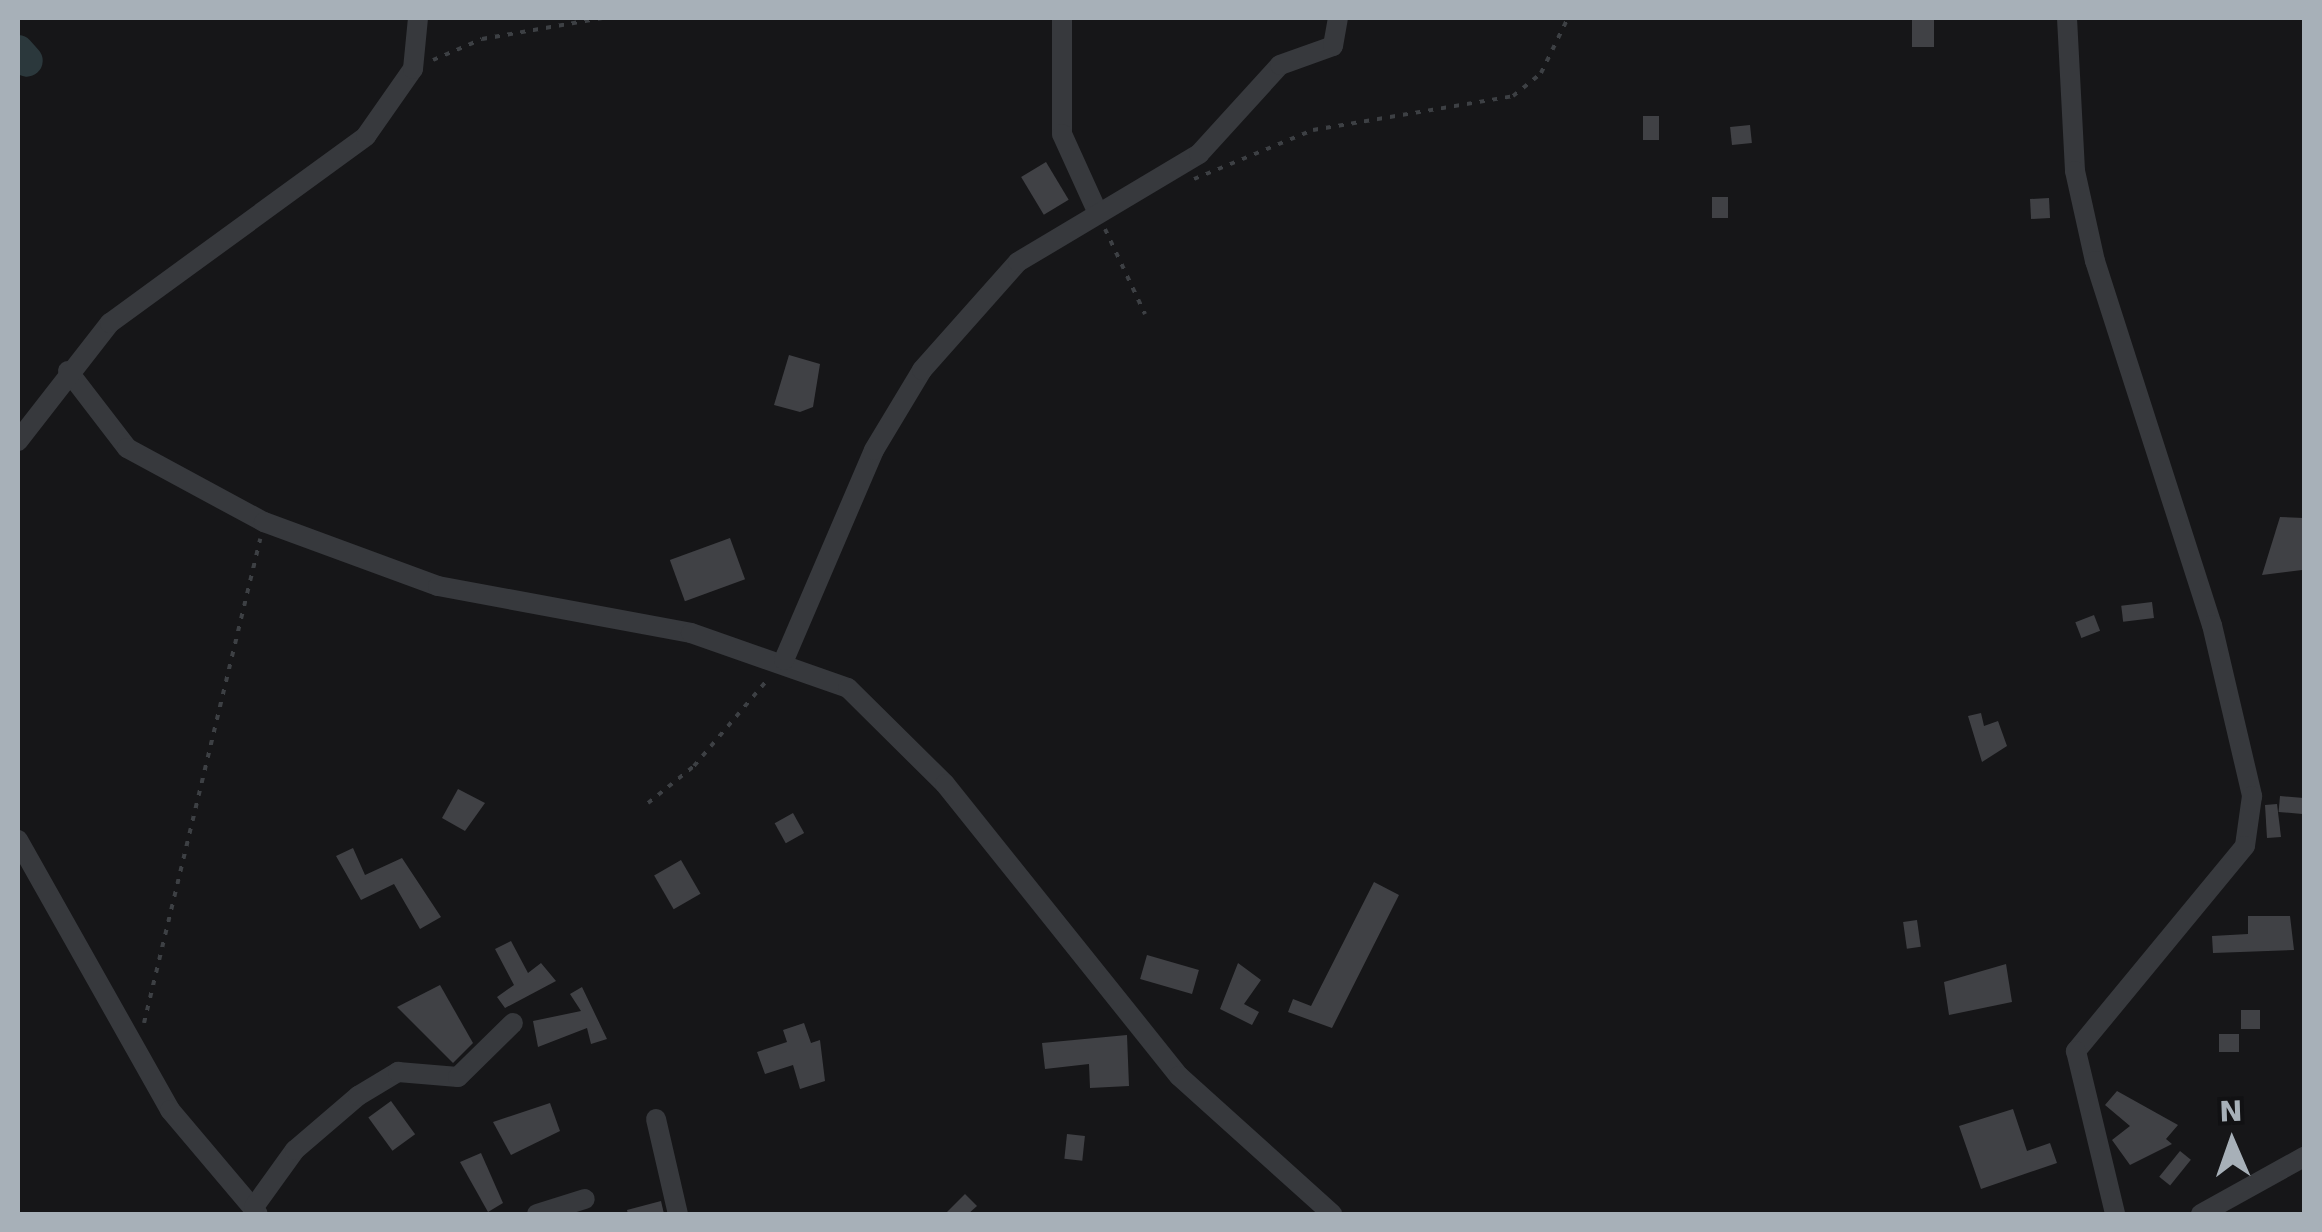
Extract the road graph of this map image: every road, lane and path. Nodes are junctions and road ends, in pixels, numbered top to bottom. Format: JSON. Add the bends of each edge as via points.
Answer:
{"nodes":[{"id":1,"x":418,"y":18,"type":"edge"},
{"id":2,"x":602,"y":18,"type":"edge"},
{"id":3,"x":1062,"y":18,"type":"edge"},
{"id":4,"x":1338,"y":18,"type":"edge"},
{"id":5,"x":1568,"y":18,"type":"edge"},
{"id":6,"x":2067,"y":18,"type":"edge"},
{"id":7,"x":413,"y":69,"type":"junction"},
{"id":8,"x":1188,"y":180,"type":"dead end"},
{"id":9,"x":1098,"y":211,"type":"junction"},
{"id":10,"x":1145,"y":314,"type":"dead end"},
{"id":11,"x":68,"y":371,"type":"junction"},
{"id":12,"x":18,"y":441,"type":"edge"},
{"id":13,"x":264,"y":522,"type":"junction"},
{"id":14,"x":784,"y":660,"type":"junction"},
{"id":15,"x":648,"y":803,"type":"dead end"},
{"id":16,"x":18,"y":840,"type":"edge"},
{"id":17,"x":513,"y":1023,"type":"dead end"},
{"id":18,"x":138,"y":1057,"type":"junction"},
{"id":19,"x":656,"y":1119,"type":"dead end"},
{"id":20,"x":2304,"y":1157,"type":"edge"},
{"id":21,"x":585,"y":1199,"type":"dead end"},
{"id":22,"x":256,"y":1211,"type":"edge"},
{"id":23,"x":537,"y":1214,"type":"edge"},
{"id":24,"x":678,"y":1214,"type":"edge"},
{"id":25,"x":1332,"y":1214,"type":"edge"},
{"id":26,"x":2115,"y":1214,"type":"edge"},
{"id":27,"x":2201,"y":1214,"type":"edge"}],
"edges":[{"from":1,"to":7,"type":"street"},
{"from":2,"to":7,"type":"path","via":[[482,39]]},
{"from":3,"to":9,"type":"street","via":[[1062,134]]},
{"from":4,"to":9,"type":"street","via":[[1333,46],[1280,65],[1198,154]]},
{"from":5,"to":8,"type":"path","via":[[1541,73],[1513,96],[1313,130],[1222,174]]},
{"from":6,"to":26,"type":"street","via":[[2075,172],[2095,261],[2212,625],[2252,796],[2245,846],[2076,1051]]},
{"from":7,"to":11,"type":"street","via":[[342,158],[151,289]]},
{"from":9,"to":10,"type":"path"},
{"from":9,"to":14,"type":"street","via":[[1018,262],[922,370],[874,450]]},
{"from":11,"to":12,"type":"street"},
{"from":11,"to":13,"type":"street","via":[[127,448]]},
{"from":13,"to":14,"type":"street","via":[[438,586]]},
{"from":13,"to":18,"type":"path"},
{"from":14,"to":15,"type":"path","via":[[694,766]]},
{"from":14,"to":25,"type":"street","via":[[848,688],[892,722],[1179,1076]]},
{"from":16,"to":18,"type":"street"},
{"from":17,"to":22,"type":"street","via":[[458,1077],[398,1072],[358,1096],[295,1150]]},
{"from":18,"to":22,"type":"street"},
{"from":19,"to":24,"type":"street"},
{"from":20,"to":27,"type":"street"},
{"from":21,"to":23,"type":"street"}]}
